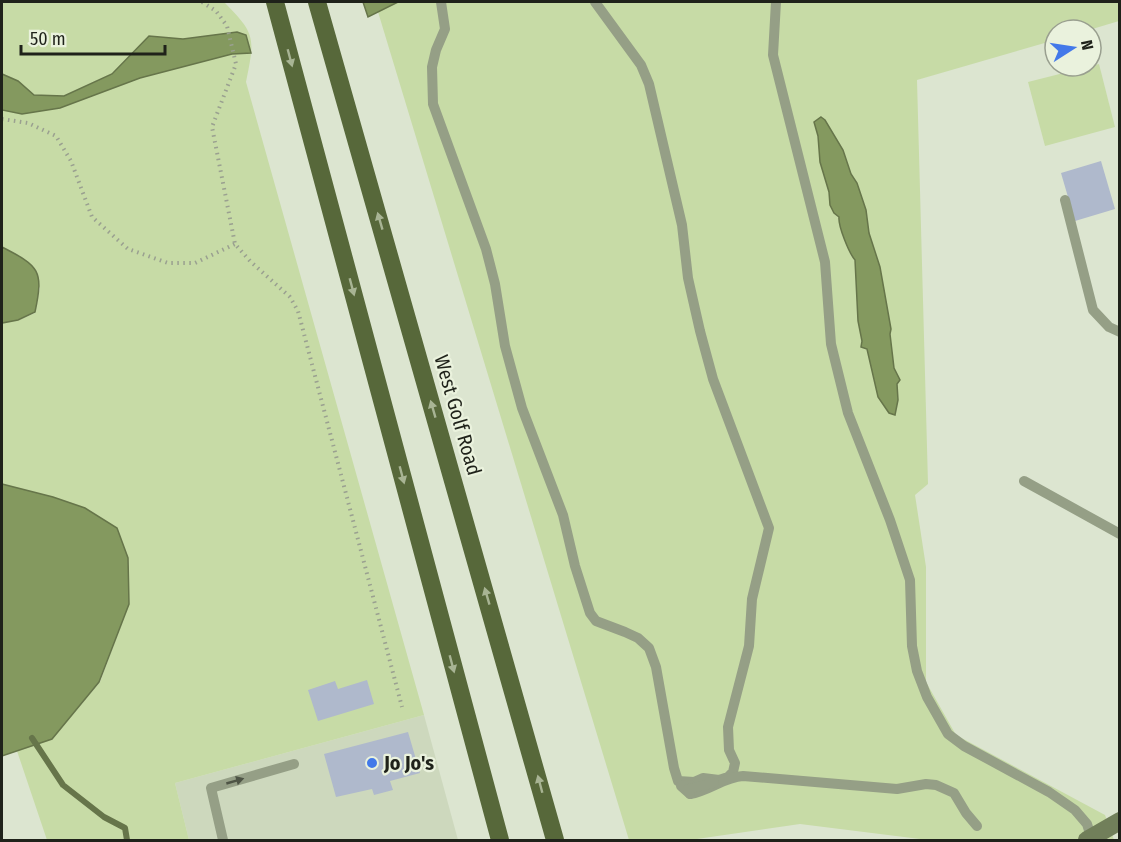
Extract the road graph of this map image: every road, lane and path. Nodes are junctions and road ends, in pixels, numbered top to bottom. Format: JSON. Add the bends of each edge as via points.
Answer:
{"nodes":[{"id":1,"x":202,"y":2,"type":"edge"},
{"id":2,"x":275,"y":2,"type":"edge"},
{"id":3,"x":317,"y":2,"type":"edge"},
{"id":4,"x":595,"y":2,"type":"edge"},
{"id":5,"x":776,"y":2,"type":"edge"},
{"id":6,"x":442,"y":6,"type":"edge"},
{"id":7,"x":2,"y":118,"type":"edge"},
{"id":8,"x":1065,"y":200,"type":"dead end"},
{"id":9,"x":234,"y":244,"type":"junction"},
{"id":10,"x":1114,"y":330,"type":"edge"},
{"id":11,"x":1024,"y":481,"type":"dead end"},
{"id":12,"x":1119,"y":534,"type":"edge"},
{"id":13,"x":402,"y":707,"type":"dead end"},
{"id":14,"x":735,"y":763,"type":"junction"},
{"id":15,"x":294,"y":764,"type":"dead end"},
{"id":16,"x":750,"y":777,"type":"junction"},
{"id":17,"x":690,"y":794,"type":"dead end"},
{"id":18,"x":1119,"y":821,"type":"edge"},
{"id":19,"x":977,"y":826,"type":"dead end"},
{"id":20,"x":223,"y":840,"type":"edge"},
{"id":21,"x":500,"y":840,"type":"edge"},
{"id":22,"x":555,"y":840,"type":"edge"},
{"id":23,"x":1090,"y":840,"type":"edge"}],
"edges":[{"from":1,"to":9,"type":"path","via":[[216,11],[227,26],[236,64],[212,127]]},
{"from":2,"to":21,"type":"main road","one_way":true},
{"from":22,"to":3,"type":"main road","name":"West Golf Road","one_way":true},
{"from":4,"to":14,"type":"lane","via":[[641,65],[649,84],[682,225],[692,301],[702,341],[719,398],[769,528],[752,599],[748,646],[728,727],[729,750]]},
{"from":5,"to":23,"type":"lane","via":[[773,55],[825,262],[831,344],[848,413],[910,580],[912,646],[917,671],[948,734],[1068,804],[1088,824]]},
{"from":6,"to":14,"type":"lane","via":[[445,29],[432,67],[434,104],[486,249],[522,408],[563,515],[590,613],[596,621],[638,638],[649,648],[678,782],[728,777]]},
{"from":7,"to":9,"type":"path","via":[[28,123],[56,136],[71,161],[92,217],[128,249],[168,263],[195,263]]},
{"from":8,"to":10,"type":"lane","via":[[1093,310]]},
{"from":9,"to":13,"type":"path","via":[[290,297],[298,311]]},
{"from":11,"to":12,"type":"lane"},
{"from":14,"to":16,"type":"lane"},
{"from":20,"to":15,"type":"lane","one_way":true,"via":[[211,788]]},
{"from":16,"to":17,"type":"lane","via":[[736,776]]},
{"from":16,"to":19,"type":"lane","via":[[897,789],[936,785],[954,793]]},
{"from":18,"to":23,"type":"street"}]}
